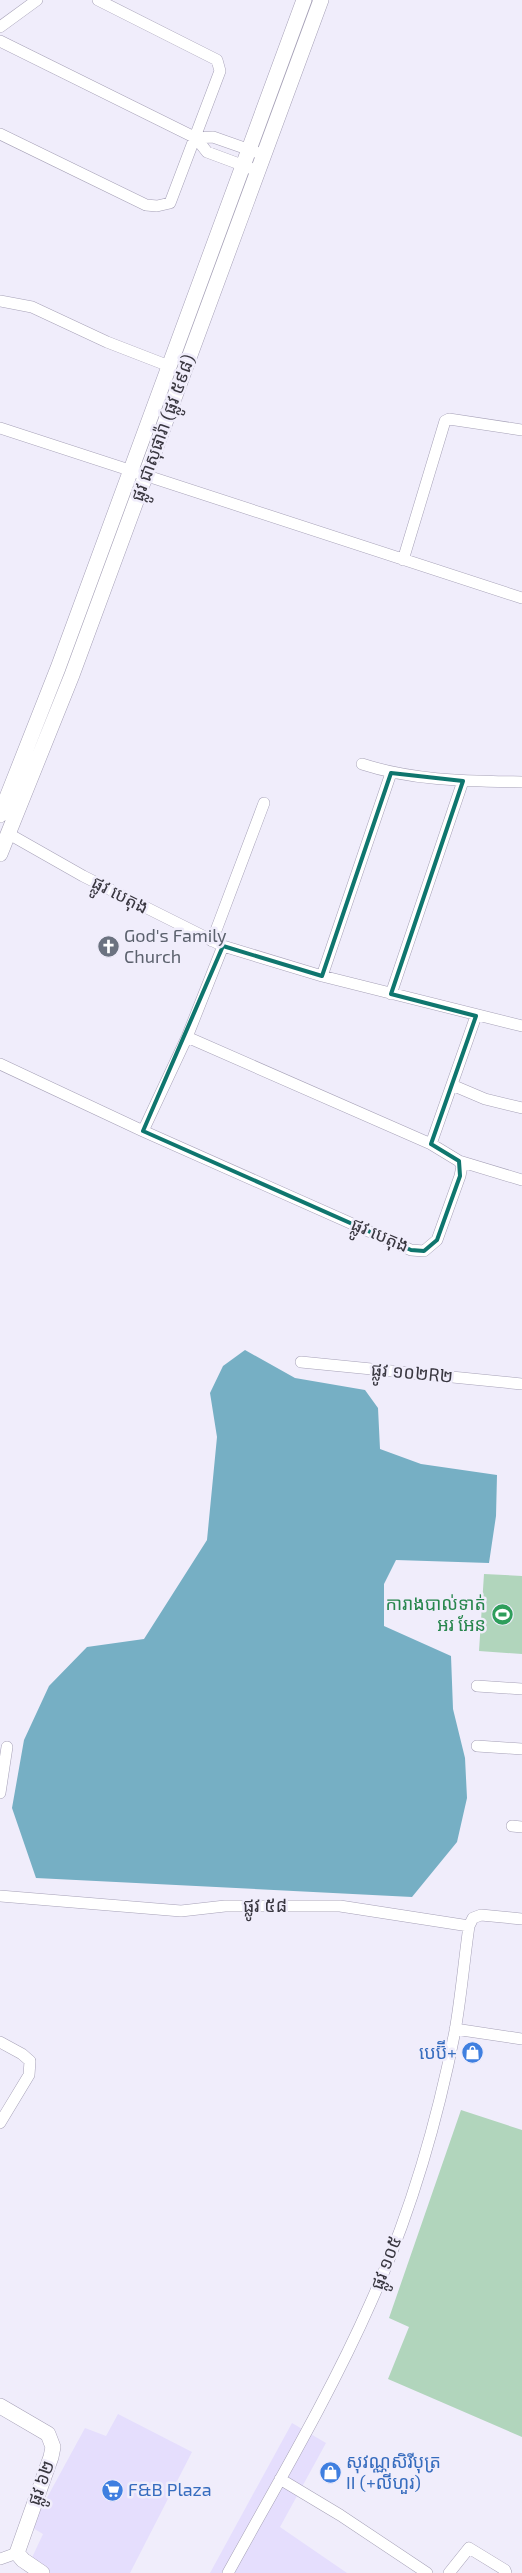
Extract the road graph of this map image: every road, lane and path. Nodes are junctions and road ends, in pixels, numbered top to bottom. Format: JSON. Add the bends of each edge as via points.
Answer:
{"nodes":[{"id":1,"x":37,"y":0,"type":"edge"},
{"id":2,"x":98,"y":0,"type":"edge"},
{"id":3,"x":304,"y":0,"type":"edge"},
{"id":4,"x":321,"y":0,"type":"edge"},
{"id":5,"x":0,"y":27,"type":"edge"},
{"id":6,"x":0,"y":41,"type":"edge"},
{"id":7,"x":0,"y":134,"type":"edge"},
{"id":8,"x":196,"y":138,"type":"junction"},
{"id":9,"x":249,"y":150,"type":"junction"},
{"id":10,"x":264,"y":155,"type":"junction"},
{"id":11,"x":243,"y":166,"type":"junction"},
{"id":12,"x":258,"y":172,"type":"junction"},
{"id":13,"x":0,"y":301,"type":"edge"},
{"id":14,"x":191,"y":308,"type":"junction"},
{"id":15,"x":206,"y":314,"type":"junction"},
{"id":16,"x":169,"y":366,"type":"junction"},
{"id":17,"x":0,"y":428,"type":"edge"},
{"id":18,"x":522,"y":430,"type":"edge"},
{"id":19,"x":131,"y":470,"type":"junction"},
{"id":20,"x":146,"y":474,"type":"junction"},
{"id":21,"x":403,"y":560,"type":"junction"},
{"id":22,"x":522,"y":598,"type":"edge"},
{"id":23,"x":45,"y":702,"type":"junction"},
{"id":24,"x":59,"y":707,"type":"junction"},
{"id":25,"x":362,"y":764,"type":"dead end"},
{"id":26,"x":391,"y":773,"type":"junction"},
{"id":27,"x":463,"y":781,"type":"junction"},
{"id":28,"x":522,"y":782,"type":"edge"},
{"id":29,"x":264,"y":803,"type":"dead end"},
{"id":30,"x":0,"y":816,"type":"edge"},
{"id":31,"x":9,"y":834,"type":"junction"},
{"id":32,"x":0,"y":854,"type":"edge"},
{"id":33,"x":218,"y":943,"type":"junction"},
{"id":34,"x":322,"y":976,"type":"junction"},
{"id":35,"x":390,"y":994,"type":"junction"},
{"id":36,"x":476,"y":1016,"type":"junction"},
{"id":37,"x":522,"y":1026,"type":"edge"},
{"id":38,"x":187,"y":1037,"type":"junction"},
{"id":39,"x":0,"y":1064,"type":"edge"},
{"id":40,"x":452,"y":1085,"type":"junction"},
{"id":41,"x":522,"y":1108,"type":"edge"},
{"id":42,"x":143,"y":1131,"type":"junction"},
{"id":43,"x":431,"y":1144,"type":"junction"},
{"id":44,"x":459,"y":1161,"type":"junction"},
{"id":45,"x":522,"y":1180,"type":"edge"},
{"id":46,"x":301,"y":1362,"type":"dead end"},
{"id":47,"x":522,"y":1384,"type":"edge"},
{"id":48,"x":477,"y":1686,"type":"dead end"},
{"id":49,"x":522,"y":1689,"type":"edge"},
{"id":50,"x":477,"y":1746,"type":"dead end"},
{"id":51,"x":6,"y":1747,"type":"dead end"},
{"id":52,"x":522,"y":1749,"type":"edge"},
{"id":53,"x":0,"y":1785,"type":"edge"},
{"id":54,"x":0,"y":1896,"type":"edge"},
{"id":55,"x":522,"y":1918,"type":"edge"},
{"id":56,"x":469,"y":1926,"type":"junction"},
{"id":57,"x":455,"y":2029,"type":"junction"},
{"id":58,"x":522,"y":2039,"type":"edge"},
{"id":59,"x":0,"y":2042,"type":"edge"},
{"id":60,"x":0,"y":2123,"type":"edge"},
{"id":61,"x":0,"y":2406,"type":"edge"},
{"id":62,"x":280,"y":2479,"type":"junction"},
{"id":63,"x":17,"y":2553,"type":"junction"},
{"id":64,"x":0,"y":2559,"type":"edge"},
{"id":65,"x":42,"y":2573,"type":"edge"},
{"id":66,"x":228,"y":2573,"type":"edge"},
{"id":67,"x":427,"y":2573,"type":"edge"},
{"id":68,"x":449,"y":2573,"type":"edge"},
{"id":69,"x":506,"y":2573,"type":"edge"}],
"edges":[{"from":1,"to":5,"type":"street"},
{"from":2,"to":8,"type":"street","via":[[217,60],[220,71]]},
{"from":3,"to":9,"type":"main road","name":"ផ្លូវ ជាសុផារ៉ា (ផ្លូវ ៥៩៨)"},
{"from":4,"to":10,"type":"main road","name":"ផ្លូវ ជាសុផារ៉ា (ផ្លូវ ៥៩៨)"},
{"from":6,"to":8,"type":"street"},
{"from":7,"to":8,"type":"street","via":[[146,204],[157,206],[170,203]]},
{"from":8,"to":9,"type":"street","via":[[213,137]]},
{"from":8,"to":11,"type":"street","via":[[207,152]]},
{"from":9,"to":10,"type":"street"},
{"from":9,"to":11,"type":"main road","name":"ផ្លូវ ជាសុផារ៉ា (ផ្លូវ ៥៩៨)"},
{"from":10,"to":12,"type":"main road","name":"ផ្លូវ ជាសុផារ៉ា (ផ្លូវ ៥៩៨)"},
{"from":11,"to":12,"type":"street"},
{"from":11,"to":14,"type":"main road","name":"ផ្លូវ ជាសុផារ៉ា (ផ្លូវ ៥៩៨)"},
{"from":12,"to":15,"type":"main road","name":"ផ្លូវ ជាសុផារ៉ា (ផ្លូវ ៥៩៨)"},
{"from":13,"to":16,"type":"street","via":[[32,307]]},
{"from":14,"to":15,"type":"main road"},
{"from":14,"to":16,"type":"main road","name":"ផ្លូវ ជាសុផារ៉ា (ផ្លូវ ៥៩៨)"},
{"from":15,"to":20,"type":"main road","name":"ផ្លូវ ជាសុផារ៉ា (ផ្លូវ ៥៩៨)"},
{"from":16,"to":19,"type":"main road","name":"ផ្លូវ ជាសុផារ៉ា (ផ្លូវ ៥៩៨)"},
{"from":17,"to":19,"type":"street"},
{"from":18,"to":21,"type":"street","via":[[445,421]]},
{"from":19,"to":20,"type":"street"},
{"from":19,"to":23,"type":"main road","name":"ផ្លូវ ជាសុផារ៉ា (ផ្លូវ ៥៩៨)"},
{"from":20,"to":21,"type":"street"},
{"from":20,"to":24,"type":"main road","name":"ផ្លូវ ជាសុផារ៉ា (ផ្លូវ ៥៩៨)"},
{"from":21,"to":22,"type":"street"},
{"from":23,"to":24,"type":"main road"},
{"from":23,"to":30,"type":"main road","name":"ផ្លូវ ជាសុផារ៉ា (ផ្លូវ ៥៩៨)"},
{"from":24,"to":31,"type":"main road","name":"ផ្លូវ ជាសុផារ៉ា (ផ្លូវ ៥៩៨)"},
{"from":25,"to":26,"type":"street"},
{"from":26,"to":27,"type":"street"},
{"from":26,"to":34,"type":"street"},
{"from":27,"to":28,"type":"street"},
{"from":27,"to":35,"type":"street"},
{"from":29,"to":33,"type":"street"},
{"from":31,"to":32,"type":"main road","name":"ផ្លូវ ជាសុផារ៉ា (ផ្លូវ ៥៩៨)"},
{"from":31,"to":33,"type":"street","name":"ផ្លូវ បេតុង","via":[[83,876]]},
{"from":33,"to":34,"type":"street","name":"ផ្លូវ បេតុង"},
{"from":33,"to":38,"type":"street"},
{"from":34,"to":35,"type":"street","name":"ផ្លូវ បេតុង"},
{"from":35,"to":36,"type":"street","name":"ផ្លូវ បេតុង"},
{"from":36,"to":37,"type":"street","name":"ផ្លូវ បេតុង"},
{"from":36,"to":40,"type":"street"},
{"from":38,"to":42,"type":"street"},
{"from":38,"to":43,"type":"street"},
{"from":39,"to":42,"type":"street","name":"ផ្លូវ បេតុង"},
{"from":40,"to":41,"type":"street","via":[[485,1099]]},
{"from":40,"to":43,"type":"street"},
{"from":42,"to":44,"type":"street","name":"ផ្លូវ បេតុង","via":[[411,1250],[424,1251],[437,1240],[460,1176],[462,1166]]},
{"from":43,"to":44,"type":"street"},
{"from":44,"to":45,"type":"street"},
{"from":46,"to":47,"type":"street","name":"ផ្លូវ ១០២R២"},
{"from":48,"to":49,"type":"street"},
{"from":50,"to":52,"type":"street"},
{"from":51,"to":53,"type":"street"},
{"from":54,"to":56,"type":"street","name":"ផ្លូវ ៥៨","via":[[181,1911],[264,1905],[340,1906]]},
{"from":55,"to":56,"type":"street","via":[[482,1915],[473,1918]]},
{"from":56,"to":57,"type":"street","name":"ផ្លូវ ១០៥"},
{"from":57,"to":58,"type":"street"},
{"from":57,"to":62,"type":"street","name":"ផ្លូវ ១០៥","via":[[434,2120],[405,2214],[371,2302]]},
{"from":59,"to":60,"type":"street","via":[[30,2061],[29,2075]]},
{"from":61,"to":63,"type":"main road","name":"ផ្លូវ ៦២","via":[[48,2434],[53,2447]]},
{"from":62,"to":66,"type":"street","name":"ផ្លូវ ១០៥"},
{"from":62,"to":67,"type":"street"},
{"from":63,"to":64,"type":"street"},
{"from":63,"to":65,"type":"main road"},
{"from":68,"to":69,"type":"street","via":[[469,2548]]}]}
